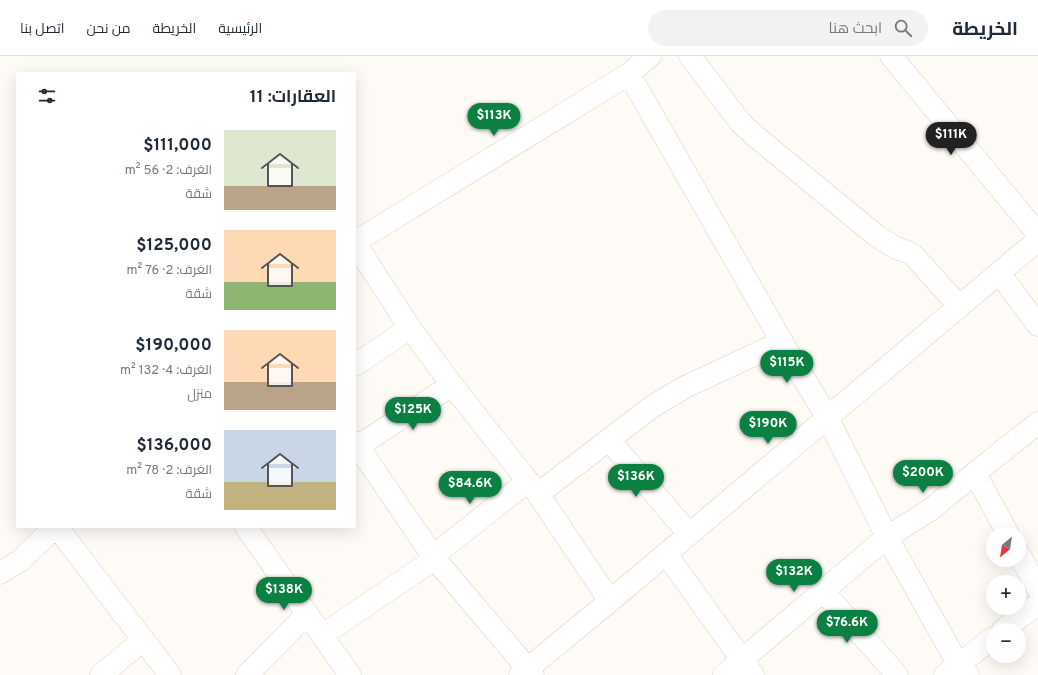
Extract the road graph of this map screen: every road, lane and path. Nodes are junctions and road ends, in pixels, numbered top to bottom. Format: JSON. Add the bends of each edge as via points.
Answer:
{"nodes":[{"id":1,"x":650,"y":56,"type":"edge"},
{"id":2,"x":690,"y":56,"type":"edge"},
{"id":3,"x":891,"y":56,"type":"edge"},
{"id":4,"x":629,"y":74,"type":"junction"},
{"id":5,"x":1038,"y":234,"type":"edge"},
{"id":6,"x":1038,"y":240,"type":"edge"},
{"id":7,"x":356,"y":241,"type":"edge"},
{"id":8,"x":356,"y":244,"type":"edge"},
{"id":9,"x":999,"y":273,"type":"junction"},
{"id":10,"x":959,"y":306,"type":"junction"},
{"id":11,"x":1038,"y":325,"type":"edge"},
{"id":12,"x":410,"y":328,"type":"junction"},
{"id":13,"x":782,"y":342,"type":"junction"},
{"id":14,"x":356,"y":364,"type":"edge"},
{"id":15,"x":452,"y":385,"type":"junction"},
{"id":16,"x":827,"y":417,"type":"junction"},
{"id":17,"x":1038,"y":423,"type":"edge"},
{"id":18,"x":609,"y":440,"type":"junction"},
{"id":19,"x":356,"y":446,"type":"edge"},
{"id":20,"x":975,"y":473,"type":"junction"},
{"id":21,"x":533,"y":487,"type":"junction"},
{"id":22,"x":1004,"y":527,"type":"edge"},
{"id":23,"x":55,"y":528,"type":"edge"},
{"id":24,"x":57,"y":528,"type":"edge"},
{"id":25,"x":247,"y":528,"type":"edge"},
{"id":26,"x":689,"y":534,"type":"junction"},
{"id":27,"x":887,"y":537,"type":"junction"},
{"id":28,"x":666,"y":554,"type":"junction"},
{"id":29,"x":434,"y":558,"type":"junction"},
{"id":30,"x":1026,"y":567,"type":"edge"},
{"id":31,"x":0,"y":573,"type":"edge"},
{"id":32,"x":1038,"y":588,"type":"edge"},
{"id":33,"x":822,"y":591,"type":"junction"},
{"id":34,"x":610,"y":602,"type":"junction"},
{"id":35,"x":1038,"y":604,"type":"edge"},
{"id":36,"x":307,"y":614,"type":"junction"},
{"id":37,"x":1012,"y":623,"type":"edge"},
{"id":38,"x":322,"y":635,"type":"junction"},
{"id":39,"x":142,"y":640,"type":"junction"},
{"id":40,"x":986,"y":644,"type":"edge"},
{"id":41,"x":747,"y":667,"type":"edge"},
{"id":42,"x":957,"y":671,"type":"edge"},
{"id":43,"x":527,"y":673,"type":"edge"},
{"id":44,"x":101,"y":675,"type":"edge"},
{"id":45,"x":170,"y":675,"type":"edge"},
{"id":46,"x":247,"y":675,"type":"edge"},
{"id":47,"x":350,"y":675,"type":"edge"},
{"id":48,"x":724,"y":675,"type":"edge"},
{"id":49,"x":897,"y":675,"type":"edge"}],
"edges":[{"from":1,"to":4,"type":"street"},
{"from":2,"to":10,"type":"street","via":[[746,127],[878,237],[913,255]]},
{"from":3,"to":5,"type":"street"},
{"from":4,"to":7,"type":"street"},
{"from":4,"to":13,"type":"street"},
{"from":6,"to":9,"type":"street"},
{"from":8,"to":12,"type":"street"},
{"from":9,"to":10,"type":"street"},
{"from":9,"to":11,"type":"street"},
{"from":10,"to":16,"type":"street"},
{"from":12,"to":14,"type":"street"},
{"from":12,"to":15,"type":"street"},
{"from":13,"to":16,"type":"street"},
{"from":13,"to":18,"type":"street","via":[[685,387],[653,406]]},
{"from":15,"to":19,"type":"street"},
{"from":15,"to":21,"type":"street"},
{"from":16,"to":26,"type":"street"},
{"from":16,"to":27,"type":"street"},
{"from":17,"to":20,"type":"street"},
{"from":18,"to":21,"type":"street"},
{"from":18,"to":26,"type":"street"},
{"from":19,"to":29,"type":"street"},
{"from":20,"to":22,"type":"street"},
{"from":20,"to":27,"type":"street","via":[[930,510]]},
{"from":21,"to":29,"type":"street"},
{"from":21,"to":34,"type":"street"},
{"from":23,"to":31,"type":"street","via":[[21,560]]},
{"from":24,"to":39,"type":"street"},
{"from":25,"to":36,"type":"street"},
{"from":26,"to":28,"type":"street"},
{"from":27,"to":33,"type":"street"},
{"from":27,"to":42,"type":"street"},
{"from":28,"to":34,"type":"street"},
{"from":28,"to":41,"type":"street"},
{"from":29,"to":38,"type":"street"},
{"from":29,"to":43,"type":"street"},
{"from":30,"to":32,"type":"street"},
{"from":33,"to":41,"type":"street"},
{"from":33,"to":49,"type":"street"},
{"from":34,"to":43,"type":"street"},
{"from":35,"to":37,"type":"street"},
{"from":36,"to":38,"type":"street"},
{"from":36,"to":46,"type":"street"},
{"from":38,"to":47,"type":"street"},
{"from":39,"to":44,"type":"street"},
{"from":39,"to":45,"type":"street"},
{"from":40,"to":42,"type":"street"},
{"from":41,"to":48,"type":"street"}]}
